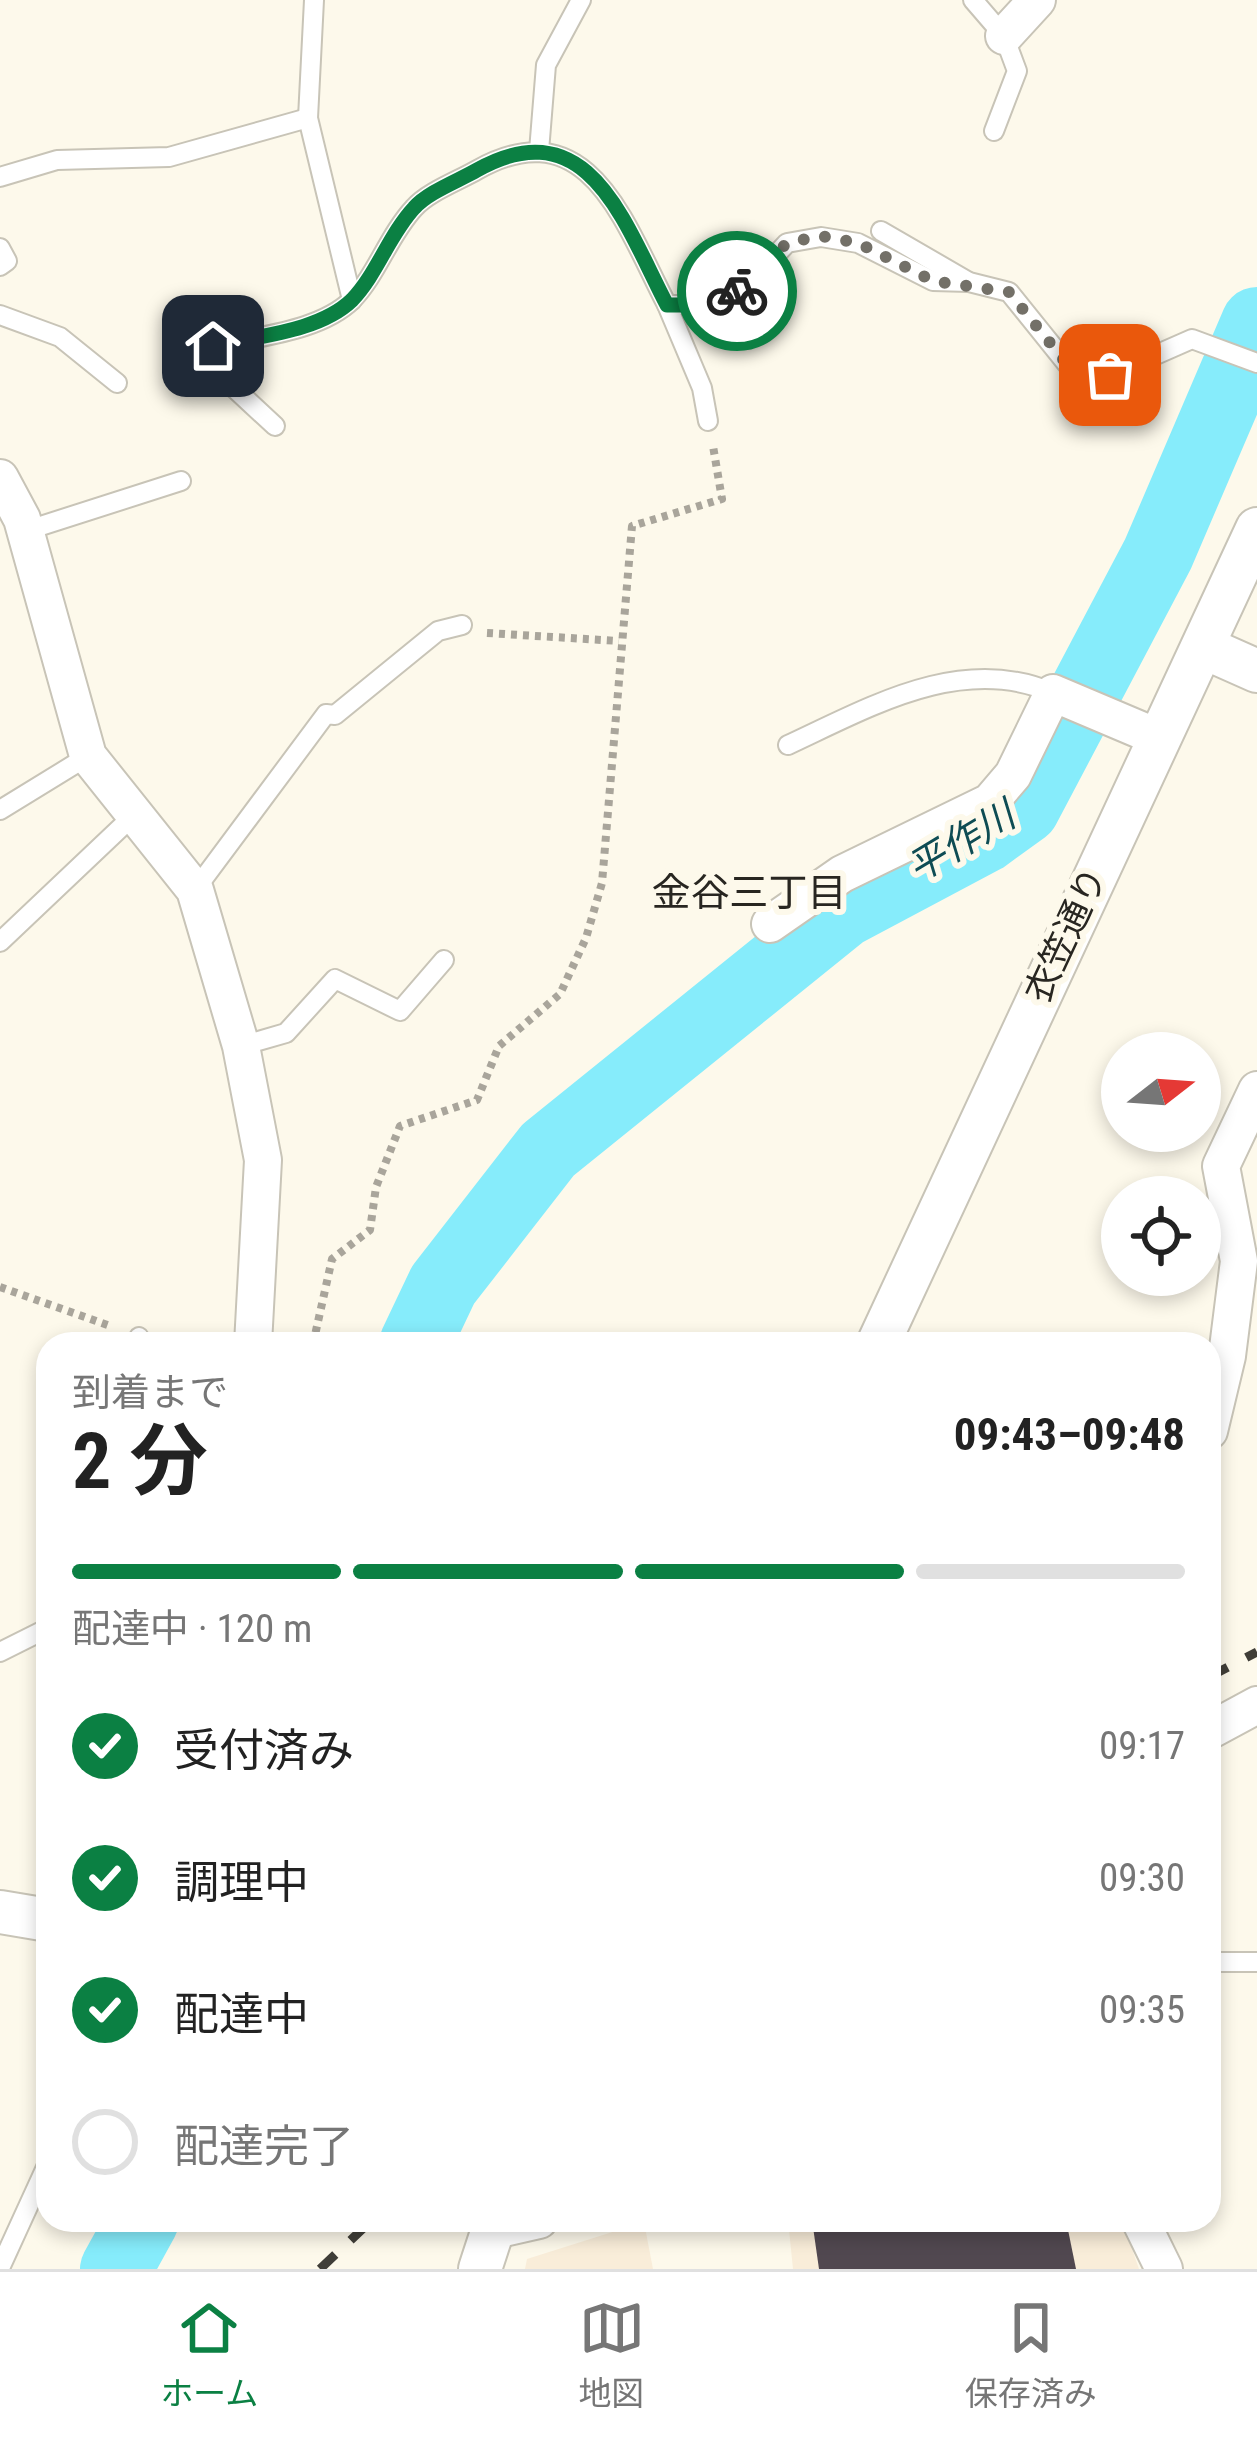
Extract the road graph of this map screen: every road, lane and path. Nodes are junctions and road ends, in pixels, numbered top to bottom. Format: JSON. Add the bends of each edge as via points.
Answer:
{"nodes":[{"id":1,"x":314,"y":0,"type":"edge"},
{"id":2,"x":581,"y":0,"type":"edge"},
{"id":3,"x":973,"y":0,"type":"edge"},
{"id":4,"x":1037,"y":0,"type":"edge"},
{"id":5,"x":1004,"y":36,"type":"junction"},
{"id":6,"x":308,"y":118,"type":"junction"},
{"id":7,"x":994,"y":131,"type":"dead end"},
{"id":8,"x":538,"y":151,"type":"junction"},
{"id":9,"x":0,"y":177,"type":"edge"},
{"id":10,"x":881,"y":232,"type":"dead end"},
{"id":11,"x":0,"y":248,"type":"edge"},
{"id":12,"x":0,"y":266,"type":"edge"},
{"id":13,"x":969,"y":282,"type":"junction"},
{"id":14,"x":352,"y":300,"type":"junction"},
{"id":15,"x":667,"y":305,"type":"junction"},
{"id":16,"x":0,"y":315,"type":"edge"},
{"id":17,"x":1257,"y":363,"type":"edge"},
{"id":18,"x":117,"y":383,"type":"dead end"},
{"id":19,"x":708,"y":422,"type":"joint"},
{"id":20,"x":275,"y":426,"type":"dead end"},
{"id":21,"x":0,"y":478,"type":"edge"},
{"id":22,"x":181,"y":482,"type":"dead end"},
{"id":23,"x":1257,"y":529,"type":"edge"},
{"id":24,"x":25,"y":531,"type":"junction"},
{"id":25,"x":462,"y":625,"type":"joint"},
{"id":26,"x":619,"y":640,"type":"junction"},
{"id":27,"x":1203,"y":647,"type":"junction"},
{"id":28,"x":1257,"y":670,"type":"edge"},
{"id":29,"x":1053,"y":693,"type":"junction"},
{"id":30,"x":1157,"y":736,"type":"junction"},
{"id":31,"x":788,"y":745,"type":"dead end"},
{"id":32,"x":88,"y":756,"type":"junction"},
{"id":33,"x":0,"y":810,"type":"edge"},
{"id":34,"x":134,"y":815,"type":"junction"},
{"id":35,"x":195,"y":890,"type":"junction"},
{"id":36,"x":770,"y":925,"type":"dead end"},
{"id":37,"x":0,"y":942,"type":"edge"},
{"id":38,"x":444,"y":960,"type":"dead end"},
{"id":39,"x":241,"y":1046,"type":"junction"},
{"id":40,"x":1254,"y":1101,"type":"edge"},
{"id":41,"x":0,"y":1288,"type":"edge"},
{"id":42,"x":116,"y":1332,"type":"edge"},
{"id":43,"x":254,"y":1332,"type":"edge"},
{"id":44,"x":316,"y":1332,"type":"edge"},
{"id":45,"x":884,"y":1332,"type":"edge"},
{"id":46,"x":1242,"y":1359,"type":"edge"},
{"id":47,"x":1221,"y":1405,"type":"edge"},
{"id":48,"x":36,"y":1634,"type":"edge"},
{"id":49,"x":0,"y":1652,"type":"edge"},
{"id":50,"x":1257,"y":1705,"type":"edge"},
{"id":51,"x":1221,"y":1724,"type":"edge"},
{"id":52,"x":0,"y":1912,"type":"edge"},
{"id":53,"x":36,"y":1918,"type":"edge"},
{"id":54,"x":1221,"y":1962,"type":"edge"},
{"id":55,"x":1257,"y":1962,"type":"edge"},
{"id":56,"x":36,"y":2189,"type":"edge"},
{"id":57,"x":1146,"y":2232,"type":"edge"},
{"id":58,"x":0,"y":2268,"type":"edge"},
{"id":59,"x":1164,"y":2269,"type":"edge"}],
"edges":[{"from":1,"to":6,"type":"lane"},
{"from":2,"to":8,"type":"lane","via":[[547,65]]},
{"from":3,"to":5,"type":"lane"},
{"from":4,"to":5,"type":"street"},
{"from":5,"to":7,"type":"lane","via":[[1017,71]]},
{"from":6,"to":9,"type":"lane","via":[[169,158],[57,160]]},
{"from":6,"to":14,"type":"lane"},
{"from":8,"to":14,"type":"lane","via":[[506,154],[416,205]]},
{"from":8,"to":15,"type":"lane","via":[[582,167],[606,190]]},
{"from":10,"to":13,"type":"lane"},
{"from":11,"to":12,"type":"lane","via":[[8,261]]},
{"from":13,"to":15,"type":"lane","via":[[933,281],[858,243],[821,236],[787,243],[747,286],[710,305]]},
{"from":13,"to":17,"type":"lane","via":[[1009,292],[1067,364],[1110,375],[1192,339]]},
{"from":14,"to":20,"type":"lane","via":[[324,319],[213,346],[220,375]]},
{"from":15,"to":19,"type":"lane"},
{"from":16,"to":18,"type":"lane","via":[[60,337]]},
{"from":19,"to":26,"type":"path","via":[[722,499],[632,526]]},
{"from":21,"to":24,"type":"street"},
{"from":22,"to":24,"type":"lane"},
{"from":23,"to":27,"type":"street","name":"衣笠通り"},
{"from":24,"to":32,"type":"street"},
{"from":25,"to":26,"type":"path"},
{"from":25,"to":35,"type":"lane","via":[[437,631],[335,715],[326,714]]},
{"from":26,"to":44,"type":"path","via":[[602,884],[586,938],[560,994],[500,1046],[477,1100],[400,1126],[376,1187],[370,1230],[332,1259]]},
{"from":27,"to":28,"type":"street"},
{"from":27,"to":30,"type":"street","name":"衣笠通り"},
{"from":29,"to":30,"type":"street"},
{"from":29,"to":31,"type":"lane","via":[[973,677],[895,695]]},
{"from":29,"to":36,"type":"street","via":[[1013,775],[990,802],[842,874]]},
{"from":30,"to":45,"type":"street","name":"衣笠通り"},
{"from":32,"to":33,"type":"lane"},
{"from":32,"to":34,"type":"street"},
{"from":34,"to":35,"type":"street"},
{"from":34,"to":37,"type":"lane"},
{"from":35,"to":39,"type":"street"},
{"from":38,"to":39,"type":"lane","via":[[400,1011],[334,979],[286,1033]]},
{"from":39,"to":43,"type":"street","via":[[263,1160]]},
{"from":40,"to":46,"type":"street","via":[[1221,1166],[1239,1261]]},
{"from":41,"to":42,"type":"path"},
{"from":46,"to":47,"type":"street"},
{"from":48,"to":49,"type":"lane"},
{"from":50,"to":51,"type":"street"},
{"from":52,"to":53,"type":"street"},
{"from":54,"to":55,"type":"lane"},
{"from":56,"to":58,"type":"lane"},
{"from":57,"to":59,"type":"street"}]}
